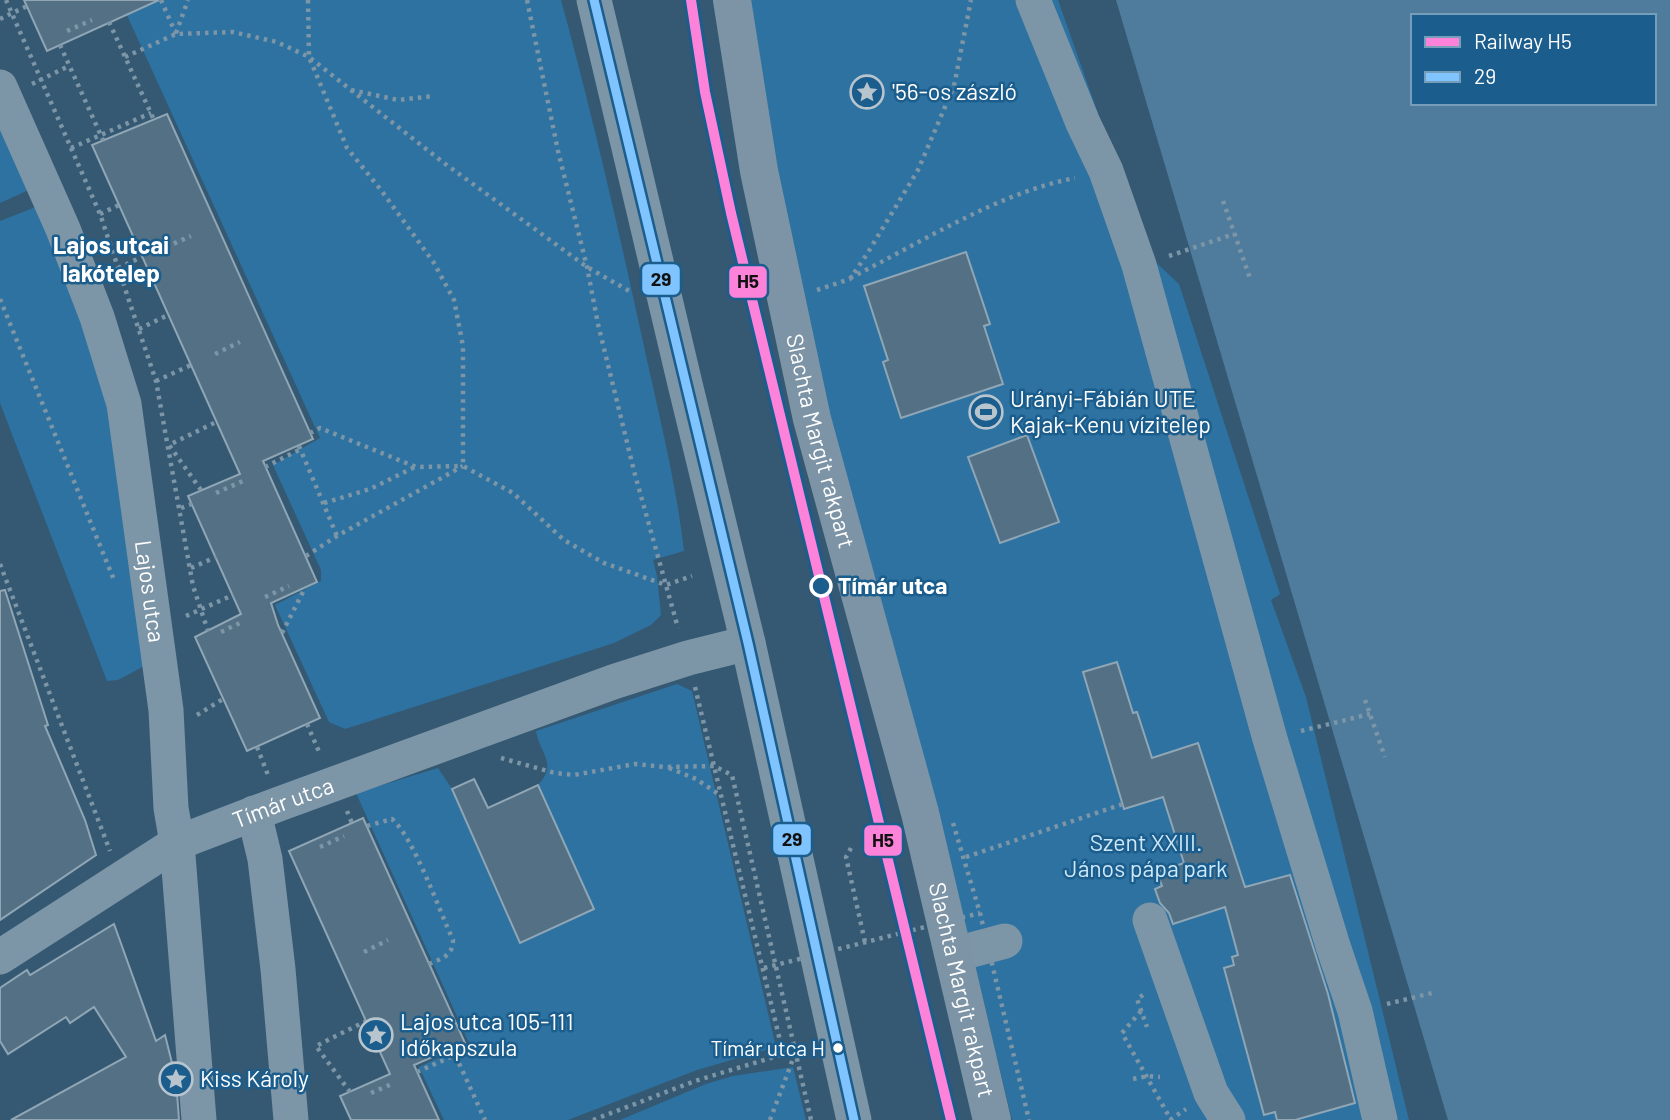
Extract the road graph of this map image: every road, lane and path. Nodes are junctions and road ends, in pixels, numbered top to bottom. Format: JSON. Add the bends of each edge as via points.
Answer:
{"nodes":[{"id":1,"x":160,"y":0,"type":"edge"},
{"id":2,"x":188,"y":0,"type":"edge"},
{"id":3,"x":308,"y":0,"type":"edge"},
{"id":4,"x":527,"y":0,"type":"edge"},
{"id":5,"x":594,"y":0,"type":"edge"},
{"id":6,"x":732,"y":0,"type":"edge"},
{"id":7,"x":971,"y":0,"type":"edge"},
{"id":8,"x":1033,"y":0,"type":"edge"},
{"id":9,"x":27,"y":6,"type":"dead end"},
{"id":10,"x":0,"y":19,"type":"edge"},
{"id":11,"x":92,"y":20,"type":"dead end"},
{"id":12,"x":109,"y":22,"type":"dead end"},
{"id":13,"x":67,"y":32,"type":"dead end"},
{"id":14,"x":176,"y":34,"type":"junction"},
{"id":15,"x":60,"y":45,"type":"dead end"},
{"id":16,"x":125,"y":57,"type":"junction"},
{"id":17,"x":309,"y":57,"type":"junction"},
{"id":18,"x":0,"y":88,"type":"edge"},
{"id":19,"x":351,"y":90,"type":"junction"},
{"id":20,"x":434,"y":96,"type":"dead end"},
{"id":21,"x":151,"y":113,"type":"junction"},
{"id":22,"x":154,"y":120,"type":"dead end"},
{"id":23,"x":102,"y":138,"type":"junction"},
{"id":24,"x":71,"y":148,"type":"dead end"},
{"id":25,"x":1106,"y":171,"type":"junction"},
{"id":26,"x":1223,"y":201,"type":"dead end"},
{"id":27,"x":119,"y":205,"type":"dead end"},
{"id":28,"x":100,"y":214,"type":"dead end"},
{"id":29,"x":1234,"y":234,"type":"junction"},
{"id":30,"x":191,"y":236,"type":"dead end"},
{"id":31,"x":166,"y":247,"type":"dead end"},
{"id":32,"x":142,"y":257,"type":"dead end"},
{"id":33,"x":1139,"y":265,"type":"junction"},
{"id":34,"x":587,"y":267,"type":"junction"},
{"id":35,"x":118,"y":268,"type":"dead end"},
{"id":36,"x":850,"y":279,"type":"junction"},
{"id":37,"x":1251,"y":281,"type":"dead end"},
{"id":38,"x":814,"y":291,"type":"dead end"},
{"id":39,"x":638,"y":296,"type":"dead end"},
{"id":40,"x":0,"y":299,"type":"edge"},
{"id":41,"x":168,"y":315,"type":"dead end"},
{"id":42,"x":139,"y":329,"type":"dead end"},
{"id":43,"x":240,"y":342,"type":"dead end"},
{"id":44,"x":215,"y":354,"type":"dead end"},
{"id":45,"x":191,"y":365,"type":"dead end"},
{"id":46,"x":156,"y":381,"type":"dead end"},
{"id":47,"x":216,"y":422,"type":"dead end"},
{"id":48,"x":310,"y":433,"type":"dead end"},
{"id":49,"x":463,"y":466,"type":"junction"},
{"id":50,"x":265,"y":467,"type":"dead end"},
{"id":51,"x":416,"y":467,"type":"junction"},
{"id":52,"x":243,"y":481,"type":"dead end"},
{"id":53,"x":201,"y":490,"type":"dead end"},
{"id":54,"x":216,"y":492,"type":"dead end"},
{"id":55,"x":192,"y":503,"type":"dead end"},
{"id":56,"x":324,"y":503,"type":"junction"},
{"id":57,"x":181,"y":508,"type":"dead end"},
{"id":58,"x":337,"y":536,"type":"junction"},
{"id":59,"x":306,"y":556,"type":"dead end"},
{"id":60,"x":216,"y":557,"type":"dead end"},
{"id":61,"x":0,"y":564,"type":"edge"},
{"id":62,"x":191,"y":568,"type":"dead end"},
{"id":63,"x":692,"y":576,"type":"dead end"},
{"id":64,"x":115,"y":584,"type":"dead end"},
{"id":65,"x":666,"y":585,"type":"junction"},
{"id":66,"x":289,"y":586,"type":"dead end"},
{"id":67,"x":305,"y":588,"type":"dead end"},
{"id":68,"x":233,"y":595,"type":"dead end"},
{"id":69,"x":265,"y":597,"type":"dead end"},
{"id":70,"x":200,"y":610,"type":"dead end"},
{"id":71,"x":244,"y":621,"type":"dead end"},
{"id":72,"x":221,"y":632,"type":"dead end"},
{"id":73,"x":282,"y":633,"type":"dead end"},
{"id":74,"x":748,"y":643,"type":"junction"},
{"id":75,"x":688,"y":658,"type":"junction"},
{"id":76,"x":1365,"y":700,"type":"dead end"},
{"id":77,"x":1370,"y":714,"type":"junction"},
{"id":78,"x":307,"y":724,"type":"dead end"},
{"id":79,"x":1270,"y":740,"type":"junction"},
{"id":80,"x":257,"y":747,"type":"dead end"},
{"id":81,"x":320,"y":754,"type":"dead end"},
{"id":82,"x":1385,"y":757,"type":"dead end"},
{"id":83,"x":499,"y":758,"type":"dead end"},
{"id":84,"x":714,"y":766,"type":"junction"},
{"id":85,"x":665,"y":767,"type":"junction"},
{"id":86,"x":267,"y":773,"type":"dead end"},
{"id":87,"x":721,"y":796,"type":"junction"},
{"id":88,"x":1123,"y":804,"type":"dead end"},
{"id":89,"x":254,"y":813,"type":"junction"},
{"id":90,"x":953,"y":823,"type":"dead end"},
{"id":91,"x":367,"y":826,"type":"dead end"},
{"id":92,"x":344,"y":836,"type":"dead end"},
{"id":93,"x":177,"y":844,"type":"junction"},
{"id":94,"x":320,"y":848,"type":"dead end"},
{"id":95,"x":851,"y":848,"type":"dead end"},
{"id":96,"x":112,"y":856,"type":"dead end"},
{"id":97,"x":958,"y":860,"type":"dead end"},
{"id":98,"x":979,"y":913,"type":"junction"},
{"id":99,"x":1150,"y":920,"type":"dead end"},
{"id":100,"x":388,"y":940,"type":"dead end"},
{"id":101,"x":865,"y":942,"type":"junction"},
{"id":102,"x":1005,"y":942,"type":"dead end"},
{"id":103,"x":364,"y":952,"type":"dead end"},
{"id":104,"x":953,"y":955,"type":"junction"},
{"id":105,"x":0,"y":957,"type":"edge"},
{"id":106,"x":429,"y":964,"type":"dead end"},
{"id":107,"x":764,"y":968,"type":"junction"},
{"id":108,"x":1432,"y":993,"type":"dead end"},
{"id":109,"x":1141,"y":1011,"type":"dead end"},
{"id":110,"x":1355,"y":1011,"type":"junction"},
{"id":111,"x":366,"y":1021,"type":"dead end"},
{"id":112,"x":452,"y":1048,"type":"dead end"},
{"id":113,"x":797,"y":1050,"type":"junction"},
{"id":114,"x":783,"y":1053,"type":"junction"},
{"id":115,"x":455,"y":1055,"type":"junction"},
{"id":116,"x":417,"y":1072,"type":"dead end"},
{"id":117,"x":1148,"y":1076,"type":"junction"},
{"id":118,"x":1160,"y":1077,"type":"dead end"},
{"id":119,"x":1133,"y":1079,"type":"dead end"},
{"id":120,"x":394,"y":1083,"type":"dead end"},
{"id":121,"x":350,"y":1092,"type":"dead end"},
{"id":122,"x":371,"y":1093,"type":"dead end"},
{"id":123,"x":199,"y":1120,"type":"edge"},
{"id":124,"x":291,"y":1120,"type":"edge"},
{"id":125,"x":485,"y":1120,"type":"edge"},
{"id":126,"x":593,"y":1120,"type":"edge"},
{"id":127,"x":769,"y":1120,"type":"edge"},
{"id":128,"x":811,"y":1120,"type":"edge"},
{"id":129,"x":854,"y":1120,"type":"edge"},
{"id":130,"x":992,"y":1120,"type":"edge"},
{"id":131,"x":1029,"y":1120,"type":"edge"},
{"id":132,"x":1170,"y":1120,"type":"edge"},
{"id":133,"x":1228,"y":1120,"type":"edge"},
{"id":134,"x":1380,"y":1120,"type":"edge"}],
"edges":[{"from":1,"to":14,"type":"path"},
{"from":2,"to":14,"type":"path"},
{"from":3,"to":17,"type":"path"},
{"from":4,"to":34,"type":"path"},
{"from":5,"to":74,"type":"street"},
{"from":6,"to":104,"type":"main road","name":"Slachta Margit rakpart","via":[[759,171],[812,419],[920,813]]},
{"from":7,"to":36,"type":"path","via":[[954,86],[918,170]]},
{"from":8,"to":25,"type":"street"},
{"from":9,"to":10,"type":"path"},
{"from":11,"to":13,"type":"path"},
{"from":12,"to":16,"type":"path"},
{"from":14,"to":16,"type":"path"},
{"from":14,"to":17,"type":"path","via":[[233,33],[277,42]]},
{"from":15,"to":23,"type":"path"},
{"from":16,"to":21,"type":"path"},
{"from":17,"to":19,"type":"path"},
{"from":17,"to":49,"type":"path","via":[[347,148],[434,263],[454,300],[463,346]]},
{"from":18,"to":93,"type":"street","name":"Lajos utca","via":[[63,229],[124,404],[166,710]]},
{"from":19,"to":20,"type":"path","via":[[398,100]]},
{"from":19,"to":34,"type":"path"},
{"from":21,"to":22,"type":"path"},
{"from":21,"to":23,"type":"path"},
{"from":23,"to":24,"type":"path"},
{"from":25,"to":33,"type":"street"},
{"from":25,"to":36,"type":"path","via":[[1059,181],[990,206]]},
{"from":26,"to":29,"type":"path"},
{"from":27,"to":28,"type":"path"},
{"from":29,"to":33,"type":"path"},
{"from":29,"to":37,"type":"path"},
{"from":30,"to":31,"type":"path"},
{"from":32,"to":35,"type":"path"},
{"from":33,"to":79,"type":"street"},
{"from":34,"to":39,"type":"path"},
{"from":34,"to":65,"type":"path","via":[[634,471]]},
{"from":36,"to":38,"type":"path"},
{"from":40,"to":64,"type":"path"},
{"from":41,"to":42,"type":"path"},
{"from":43,"to":44,"type":"path"},
{"from":45,"to":46,"type":"path"},
{"from":47,"to":53,"type":"path","via":[[169,445]]},
{"from":48,"to":51,"type":"path","via":[[320,428]]},
{"from":49,"to":51,"type":"path"},
{"from":49,"to":58,"type":"path"},
{"from":49,"to":65,"type":"path","via":[[513,492],[574,546],[604,563]]},
{"from":50,"to":56,"type":"path","via":[[300,447]]},
{"from":51,"to":56,"type":"path","via":[[370,489]]},
{"from":52,"to":54,"type":"path"},
{"from":55,"to":57,"type":"path"},
{"from":56,"to":58,"type":"path"},
{"from":58,"to":59,"type":"path"},
{"from":60,"to":62,"type":"path"},
{"from":61,"to":96,"type":"path"},
{"from":63,"to":65,"type":"path"},
{"from":65,"to":75,"type":"path"},
{"from":66,"to":69,"type":"path"},
{"from":67,"to":73,"type":"path"},
{"from":68,"to":70,"type":"path"},
{"from":71,"to":72,"type":"path"},
{"from":74,"to":75,"type":"street","name":"Tímár utca"},
{"from":74,"to":129,"type":"street"},
{"from":75,"to":84,"type":"path"},
{"from":75,"to":89,"type":"street","name":"Tímár utca"},
{"from":76,"to":77,"type":"path"},
{"from":77,"to":79,"type":"path"},
{"from":77,"to":82,"type":"path"},
{"from":78,"to":81,"type":"path"},
{"from":79,"to":110,"type":"street"},
{"from":80,"to":86,"type":"path"},
{"from":83,"to":85,"type":"path","via":[[574,775],[635,764]]},
{"from":84,"to":85,"type":"path"},
{"from":84,"to":87,"type":"path"},
{"from":84,"to":113,"type":"path","via":[[732,775]]},
{"from":85,"to":87,"type":"path","via":[[696,779]]},
{"from":87,"to":107,"type":"path"},
{"from":88,"to":97,"type":"path"},
{"from":89,"to":93,"type":"street","name":"Tímár utca"},
{"from":89,"to":124,"type":"street","via":[[265,859]]},
{"from":90,"to":98,"type":"path","bridge":true},
{"from":91,"to":106,"type":"path","via":[[392,819],[402,828],[431,891],[453,949]]},
{"from":92,"to":94,"type":"path"},
{"from":93,"to":105,"type":"street","name":"Tímár utca"},
{"from":93,"to":123,"type":"street","name":"Lajos utca"},
{"from":95,"to":101,"type":"path","via":[[846,856]]},
{"from":98,"to":101,"type":"path","bridge":true},
{"from":98,"to":131,"type":"path","bridge":true},
{"from":99,"to":133,"type":"street","via":[[1211,1093]]},
{"from":100,"to":103,"type":"path"},
{"from":101,"to":107,"type":"path","bridge":true},
{"from":102,"to":104,"type":"street"},
{"from":104,"to":130,"type":"main road","name":"Slachta Margit rakpart"},
{"from":107,"to":114,"type":"path"},
{"from":108,"to":110,"type":"path"},
{"from":109,"to":117,"type":"path","via":[[1122,1033]]},
{"from":110,"to":134,"type":"street"},
{"from":111,"to":121,"type":"path","via":[[316,1046]]},
{"from":112,"to":115,"type":"path"},
{"from":113,"to":114,"type":"path"},
{"from":113,"to":127,"type":"path"},
{"from":113,"to":128,"type":"path"},
{"from":114,"to":126,"type":"path"},
{"from":115,"to":116,"type":"path"},
{"from":115,"to":125,"type":"path"},
{"from":117,"to":118,"type":"path"},
{"from":117,"to":119,"type":"path"},
{"from":117,"to":132,"type":"path"},
{"from":120,"to":122,"type":"path"}]}
